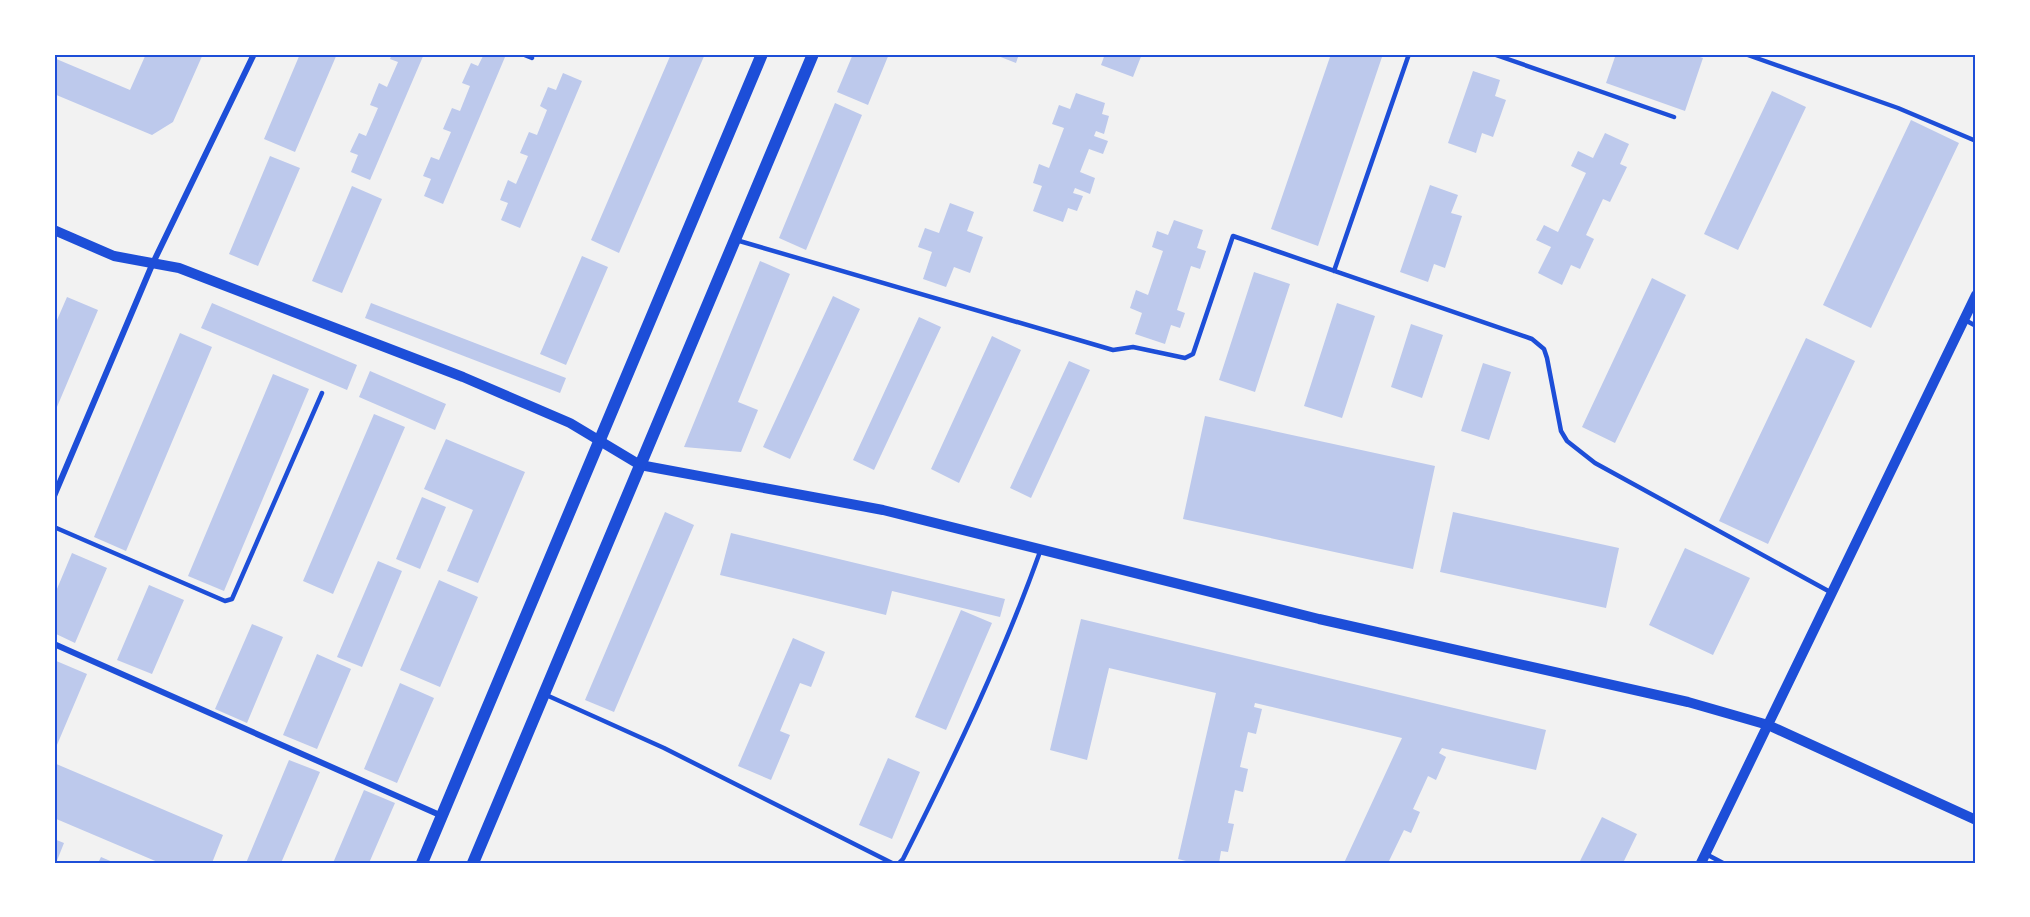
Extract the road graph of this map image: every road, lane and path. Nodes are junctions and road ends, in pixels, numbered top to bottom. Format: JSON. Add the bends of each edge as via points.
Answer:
{"nodes":[{"id":1,"x":254,"y":54,"type":"edge"},
{"id":2,"x":522,"y":54,"type":"edge"},
{"id":3,"x":762,"y":54,"type":"edge"},
{"id":4,"x":813,"y":54,"type":"edge"},
{"id":5,"x":1409,"y":54,"type":"edge"},
{"id":6,"x":1493,"y":54,"type":"edge"},
{"id":7,"x":1745,"y":54,"type":"edge"},
{"id":8,"x":532,"y":58,"type":"dead end"},
{"id":9,"x":1674,"y":117,"type":"dead end"},
{"id":10,"x":1976,"y":141,"type":"edge"},
{"id":11,"x":54,"y":231,"type":"edge"},
{"id":12,"x":735,"y":240,"type":"junction"},
{"id":13,"x":152,"y":265,"type":"junction"},
{"id":14,"x":1334,"y":271,"type":"junction"},
{"id":15,"x":1976,"y":295,"type":"edge"},
{"id":16,"x":1964,"y":319,"type":"junction"},
{"id":17,"x":1976,"y":326,"type":"edge"},
{"id":18,"x":322,"y":393,"type":"dead end"},
{"id":19,"x":600,"y":441,"type":"junction"},
{"id":20,"x":640,"y":465,"type":"junction"},
{"id":21,"x":54,"y":496,"type":"edge"},
{"id":22,"x":54,"y":527,"type":"edge"},
{"id":23,"x":1041,"y":549,"type":"junction"},
{"id":24,"x":1832,"y":593,"type":"junction"},
{"id":25,"x":54,"y":644,"type":"edge"},
{"id":26,"x":544,"y":694,"type":"junction"},
{"id":27,"x":1768,"y":725,"type":"junction"},
{"id":28,"x":442,"y":816,"type":"junction"},
{"id":29,"x":1976,"y":820,"type":"edge"},
{"id":30,"x":1704,"y":858,"type":"edge"},
{"id":31,"x":422,"y":863,"type":"edge"},
{"id":32,"x":473,"y":863,"type":"edge"},
{"id":33,"x":892,"y":863,"type":"edge"},
{"id":34,"x":898,"y":863,"type":"edge"},
{"id":35,"x":1723,"y":863,"type":"edge"}],
"edges":[{"from":1,"to":13,"type":"street"},
{"from":2,"to":8,"type":"lane"},
{"from":3,"to":19,"type":"main road"},
{"from":4,"to":12,"type":"main road"},
{"from":5,"to":14,"type":"lane"},
{"from":6,"to":9,"type":"lane"},
{"from":7,"to":10,"type":"lane","via":[[1898,108]]},
{"from":11,"to":13,"type":"street","via":[[114,256]]},
{"from":12,"to":14,"type":"lane","via":[[1113,350],[1133,347],[1185,358],[1192,354],[1233,236]]},
{"from":12,"to":20,"type":"main road"},
{"from":13,"to":19,"type":"street","via":[[179,268],[463,377],[570,423]]},
{"from":13,"to":21,"type":"street"},
{"from":14,"to":24,"type":"lane","via":[[1532,339],[1544,349],[1567,441],[1595,463]]},
{"from":15,"to":16,"type":"street"},
{"from":16,"to":17,"type":"lane"},
{"from":16,"to":24,"type":"street"},
{"from":18,"to":22,"type":"lane","via":[[232,600],[225,601]]},
{"from":19,"to":20,"type":"street"},
{"from":19,"to":28,"type":"main road"},
{"from":20,"to":23,"type":"street","via":[[882,510]]},
{"from":20,"to":26,"type":"main road"},
{"from":23,"to":27,"type":"street","via":[[1319,619],[1688,702]]},
{"from":23,"to":34,"type":"lane","via":[[967,730]]},
{"from":24,"to":27,"type":"street"},
{"from":25,"to":28,"type":"street"},
{"from":26,"to":32,"type":"main road"},
{"from":26,"to":33,"type":"lane","via":[[664,748]]},
{"from":27,"to":29,"type":"street"},
{"from":27,"to":30,"type":"street"},
{"from":28,"to":31,"type":"main road"},
{"from":30,"to":35,"type":"lane"}]}
